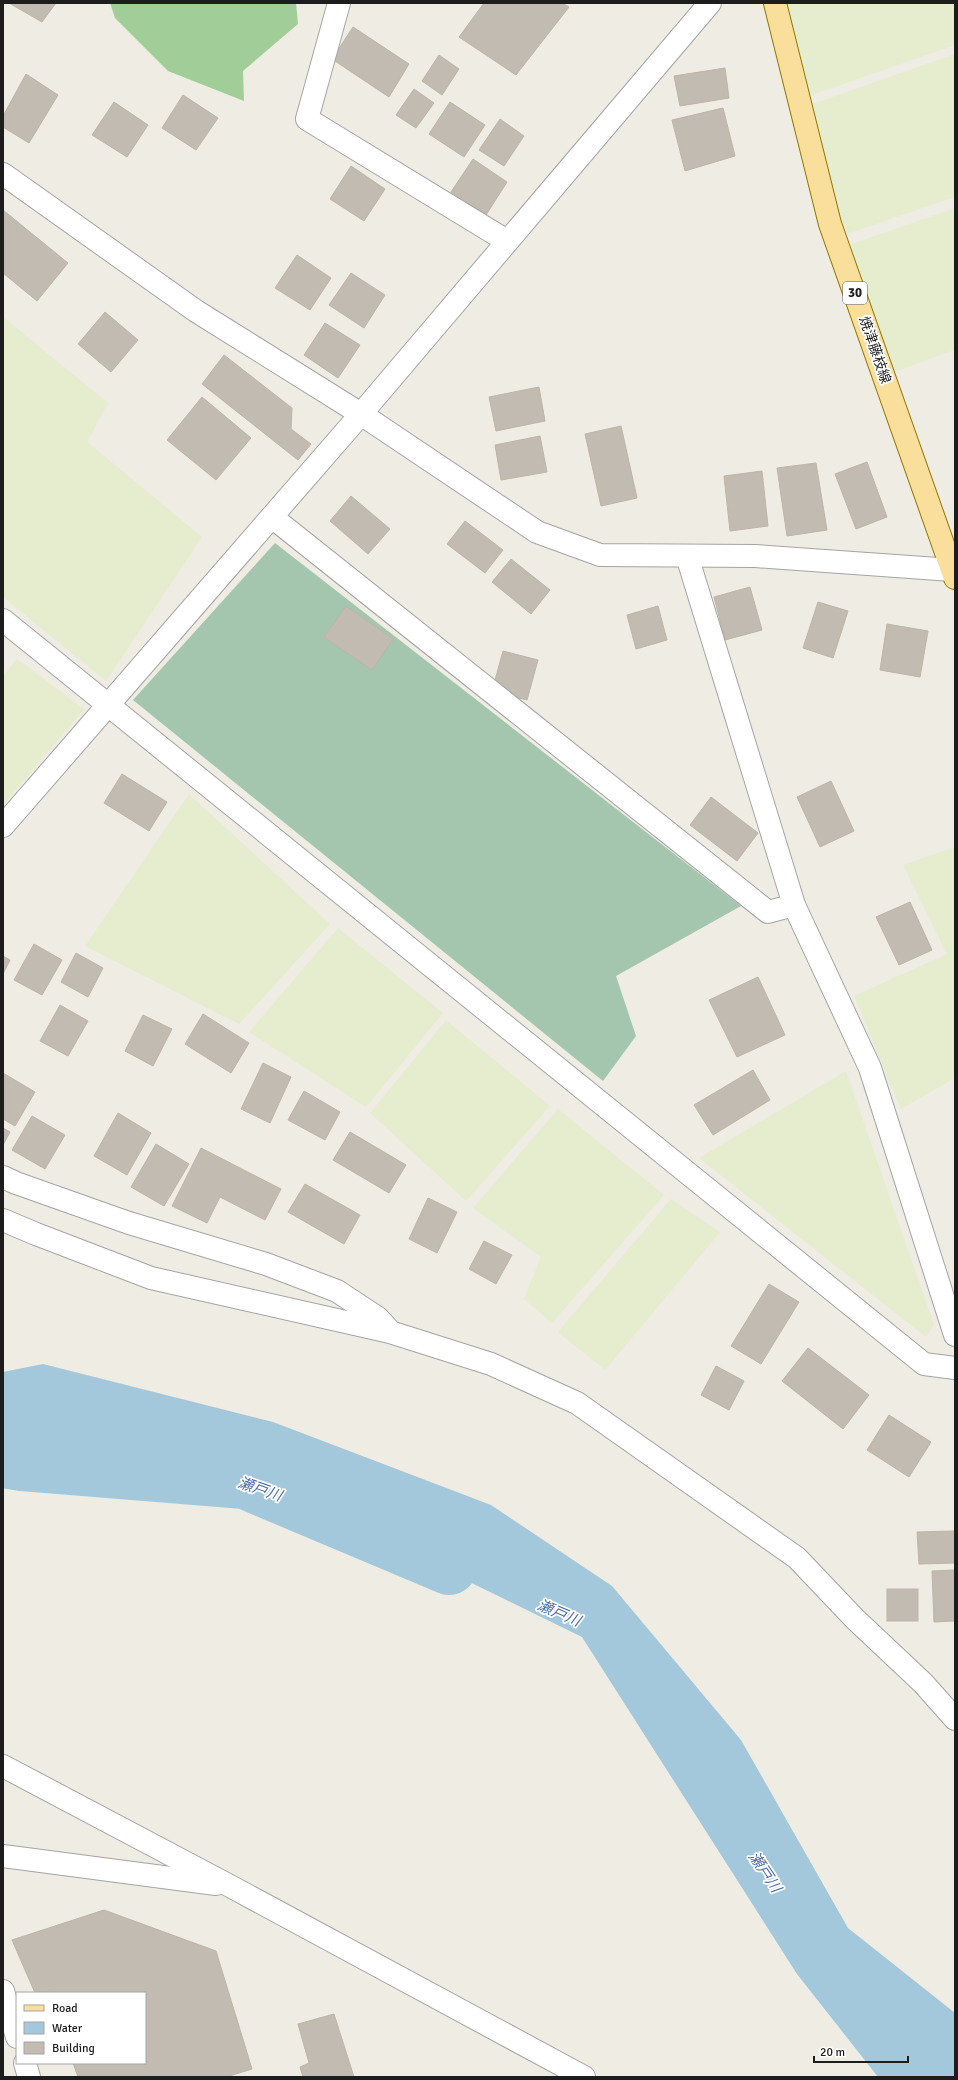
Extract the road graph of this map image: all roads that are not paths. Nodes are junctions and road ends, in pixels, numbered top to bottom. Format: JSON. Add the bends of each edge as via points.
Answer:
{"nodes":[{"id":1,"x":338,"y":3,"type":"edge"},
{"id":2,"x":710,"y":3,"type":"edge"},
{"id":3,"x":775,"y":3,"type":"edge"},
{"id":4,"x":3,"y":174,"type":"edge"},
{"id":5,"x":507,"y":242,"type":"junction"},
{"id":6,"x":361,"y":414,"type":"junction"},
{"id":7,"x":272,"y":517,"type":"junction"},
{"id":8,"x":687,"y":556,"type":"junction"},
{"id":9,"x":954,"y":574,"type":"edge"},
{"id":10,"x":3,"y":620,"type":"edge"},
{"id":11,"x":109,"y":705,"type":"junction"},
{"id":12,"x":3,"y":826,"type":"edge"},
{"id":13,"x":794,"y":905,"type":"junction"},
{"id":14,"x":3,"y":1177,"type":"edge"},
{"id":15,"x":3,"y":1220,"type":"edge"},
{"id":16,"x":390,"y":1332,"type":"junction"},
{"id":17,"x":955,"y":1335,"type":"edge"},
{"id":18,"x":955,"y":1368,"type":"edge"},
{"id":19,"x":955,"y":1719,"type":"edge"},
{"id":20,"x":3,"y":1766,"type":"edge"},
{"id":21,"x":3,"y":1856,"type":"edge"},
{"id":22,"x":230,"y":1886,"type":"junction"},
{"id":23,"x":3,"y":1991,"type":"edge"},
{"id":24,"x":16,"y":2034,"type":"edge"},
{"id":25,"x":25,"y":2064,"type":"edge"},
{"id":26,"x":29,"y":2077,"type":"edge"},
{"id":27,"x":584,"y":2077,"type":"edge"}],
"edges":[{"from":1,"to":5,"type":"street","via":[[308,118]]},
{"from":2,"to":5,"type":"street"},
{"from":3,"to":9,"type":"main road","name":"焼津藤枝線","number":"30","via":[[830,224]]},
{"from":4,"to":6,"type":"street","via":[[196,312]]},
{"from":5,"to":6,"type":"street"},
{"from":6,"to":7,"type":"street"},
{"from":6,"to":8,"type":"street","via":[[537,532],[600,555]]},
{"from":7,"to":11,"type":"street"},
{"from":7,"to":13,"type":"street","via":[[768,912]]},
{"from":8,"to":9,"type":"street","via":[[754,556]]},
{"from":8,"to":13,"type":"street"},
{"from":10,"to":11,"type":"street"},
{"from":11,"to":12,"type":"street"},
{"from":11,"to":18,"type":"street","via":[[924,1364]]},
{"from":13,"to":17,"type":"street","via":[[870,1068]]},
{"from":14,"to":16,"type":"street","via":[[129,1223],[266,1264],[337,1291],[378,1318]]},
{"from":15,"to":16,"type":"street","via":[[151,1278]]},
{"from":16,"to":19,"type":"street","via":[[491,1364],[577,1403],[797,1558],[855,1619],[923,1683]]},
{"from":20,"to":22,"type":"street"},
{"from":21,"to":22,"type":"street"},
{"from":22,"to":27,"type":"street"},
{"from":23,"to":24,"type":"street"},
{"from":25,"to":26,"type":"street"}]}
